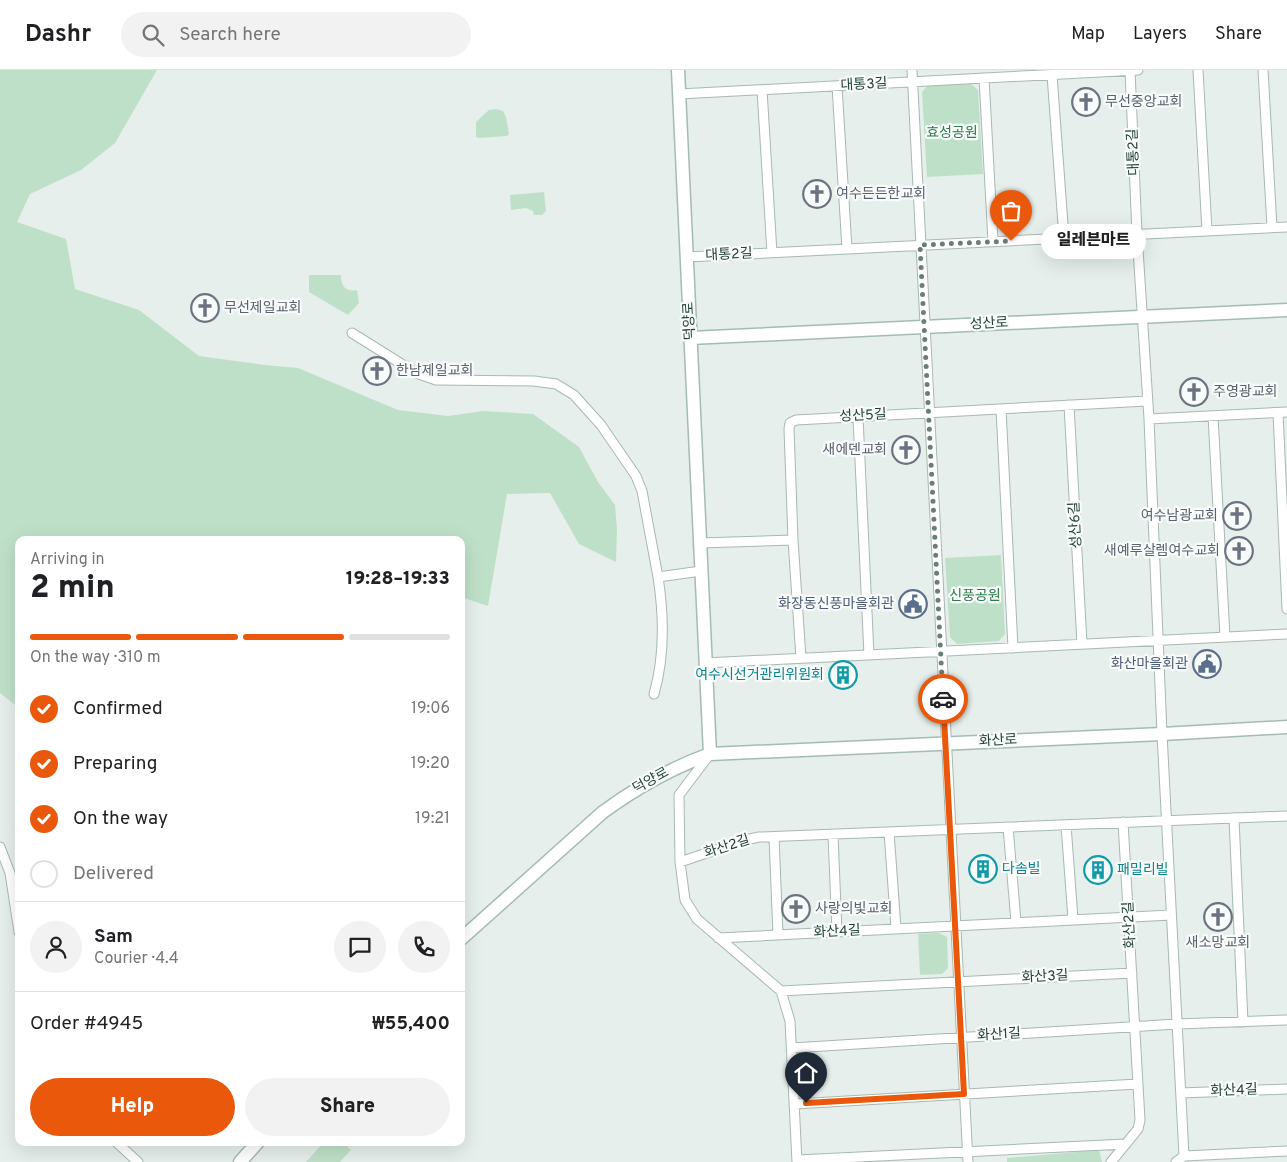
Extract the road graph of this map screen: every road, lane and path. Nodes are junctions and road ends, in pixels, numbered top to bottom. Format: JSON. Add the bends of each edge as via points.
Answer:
{"nodes":[{"id":1,"x":678,"y":70,"type":"edge"},
{"id":2,"x":912,"y":70,"type":"edge"},
{"id":3,"x":1130,"y":70,"type":"edge"},
{"id":4,"x":1138,"y":70,"type":"edge"},
{"id":5,"x":1198,"y":70,"type":"edge"},
{"id":6,"x":1263,"y":70,"type":"edge"},
{"id":7,"x":1052,"y":74,"type":"junction"},
{"id":8,"x":984,"y":78,"type":"junction"},
{"id":9,"x":913,"y":82,"type":"junction"},
{"id":10,"x":836,"y":86,"type":"junction"},
{"id":11,"x":762,"y":90,"type":"junction"},
{"id":12,"x":679,"y":94,"type":"junction"},
{"id":13,"x":1287,"y":227,"type":"edge"},
{"id":14,"x":1272,"y":228,"type":"junction"},
{"id":15,"x":1207,"y":231,"type":"junction"},
{"id":16,"x":1137,"y":234,"type":"junction"},
{"id":17,"x":1064,"y":238,"type":"junction"},
{"id":18,"x":993,"y":242,"type":"junction"},
{"id":19,"x":920,"y":245,"type":"junction"},
{"id":20,"x":847,"y":249,"type":"junction"},
{"id":21,"x":772,"y":253,"type":"junction"},
{"id":22,"x":686,"y":257,"type":"junction"},
{"id":23,"x":1287,"y":310,"type":"edge"},
{"id":24,"x":1142,"y":317,"type":"junction"},
{"id":25,"x":925,"y":327,"type":"junction"},
{"id":26,"x":352,"y":333,"type":"dead end"},
{"id":27,"x":690,"y":338,"type":"junction"},
{"id":28,"x":1147,"y":401,"type":"junction"},
{"id":29,"x":1070,"y":405,"type":"junction"},
{"id":30,"x":1001,"y":409,"type":"junction"},
{"id":31,"x":930,"y":413,"type":"junction"},
{"id":32,"x":1282,"y":413,"type":"edge"},
{"id":33,"x":1213,"y":416,"type":"junction"},
{"id":34,"x":858,"y":417,"type":"junction"},
{"id":35,"x":1148,"y":419,"type":"junction"},
{"id":36,"x":793,"y":540,"type":"junction"},
{"id":37,"x":700,"y":543,"type":"junction"},
{"id":38,"x":701,"y":572,"type":"junction"},
{"id":39,"x":658,"y":576,"type":"junction"},
{"id":40,"x":1287,"y":609,"type":"edge"},
{"id":41,"x":1287,"y":634,"type":"edge"},
{"id":42,"x":1225,"y":637,"type":"junction"},
{"id":43,"x":1157,"y":640,"type":"junction"},
{"id":44,"x":1082,"y":644,"type":"junction"},
{"id":45,"x":1013,"y":648,"type":"junction"},
{"id":46,"x":941,"y":651,"type":"junction"},
{"id":47,"x":869,"y":655,"type":"junction"},
{"id":48,"x":801,"y":658,"type":"junction"},
{"id":49,"x":706,"y":663,"type":"junction"},
{"id":50,"x":654,"y":694,"type":"dead end"},
{"id":51,"x":1287,"y":727,"type":"edge"},
{"id":52,"x":1162,"y":734,"type":"junction"},
{"id":53,"x":946,"y":744,"type":"junction"},
{"id":54,"x":710,"y":754,"type":"junction"},
{"id":55,"x":1287,"y":816,"type":"edge"},
{"id":56,"x":1234,"y":818,"type":"junction"},
{"id":57,"x":1167,"y":820,"type":"junction"},
{"id":58,"x":1123,"y":822,"type":"junction"},
{"id":59,"x":1066,"y":825,"type":"junction"},
{"id":60,"x":1008,"y":827,"type":"junction"},
{"id":61,"x":951,"y":830,"type":"junction"},
{"id":62,"x":890,"y":832,"type":"junction"},
{"id":63,"x":832,"y":834,"type":"junction"},
{"id":64,"x":774,"y":837,"type":"junction"},
{"id":65,"x":0,"y":848,"type":"edge"},
{"id":66,"x":680,"y":862,"type":"junction"},
{"id":67,"x":15,"y":905,"type":"edge"},
{"id":68,"x":1171,"y":915,"type":"junction"},
{"id":69,"x":1130,"y":917,"type":"junction"},
{"id":70,"x":1073,"y":920,"type":"junction"},
{"id":71,"x":1016,"y":922,"type":"junction"},
{"id":72,"x":956,"y":925,"type":"junction"},
{"id":73,"x":896,"y":928,"type":"junction"},
{"id":74,"x":837,"y":932,"type":"junction"},
{"id":75,"x":465,"y":935,"type":"edge"},
{"id":76,"x":778,"y":935,"type":"junction"},
{"id":77,"x":718,"y":938,"type":"junction"},
{"id":78,"x":1132,"y":973,"type":"junction"},
{"id":79,"x":958,"y":981,"type":"junction"},
{"id":80,"x":780,"y":992,"type":"junction"},
{"id":81,"x":1287,"y":1020,"type":"edge"},
{"id":82,"x":1243,"y":1022,"type":"junction"},
{"id":83,"x":1177,"y":1024,"type":"junction"},
{"id":84,"x":1136,"y":1027,"type":"junction"},
{"id":85,"x":962,"y":1037,"type":"junction"},
{"id":86,"x":792,"y":1048,"type":"junction"},
{"id":87,"x":1138,"y":1084,"type":"junction"},
{"id":88,"x":1287,"y":1089,"type":"edge"},
{"id":89,"x":1181,"y":1093,"type":"junction"},
{"id":90,"x":964,"y":1094,"type":"junction"},
{"id":91,"x":795,"y":1104,"type":"junction"},
{"id":92,"x":1126,"y":1144,"type":"junction"},
{"id":93,"x":120,"y":1146,"type":"edge"},
{"id":94,"x":254,"y":1146,"type":"edge"},
{"id":95,"x":1287,"y":1151,"type":"edge"},
{"id":96,"x":967,"y":1152,"type":"junction"},
{"id":97,"x":1184,"y":1156,"type":"junction"},
{"id":98,"x":886,"y":1159,"type":"edge"},
{"id":99,"x":797,"y":1161,"type":"edge"},
{"id":100,"x":138,"y":1162,"type":"edge"},
{"id":101,"x":240,"y":1162,"type":"edge"},
{"id":102,"x":968,"y":1162,"type":"edge"},
{"id":103,"x":1112,"y":1162,"type":"edge"},
{"id":104,"x":1176,"y":1162,"type":"edge"}],
"edges":[{"from":1,"to":12,"type":"street","name":"덕양로"},
{"from":2,"to":9,"type":"street"},
{"from":3,"to":4,"type":"street","name":"대통3길"},
{"from":3,"to":7,"type":"street","name":"대통3길"},
{"from":3,"to":16,"type":"street","name":"대통2길"},
{"from":5,"to":15,"type":"street"},
{"from":6,"to":14,"type":"street"},
{"from":7,"to":8,"type":"street","name":"대통3길"},
{"from":7,"to":17,"type":"street"},
{"from":8,"to":9,"type":"street","name":"대통3길"},
{"from":8,"to":18,"type":"street"},
{"from":9,"to":10,"type":"street","name":"대통3길"},
{"from":9,"to":19,"type":"street"},
{"from":10,"to":11,"type":"street","name":"대통3길"},
{"from":10,"to":20,"type":"street"},
{"from":11,"to":12,"type":"street","name":"대통3길"},
{"from":11,"to":21,"type":"street","name":"대통2길"},
{"from":12,"to":22,"type":"street","name":"덕양로"},
{"from":13,"to":14,"type":"street","name":"대통2길"},
{"from":14,"to":15,"type":"street","name":"대통2길"},
{"from":15,"to":16,"type":"street","name":"대통2길"},
{"from":16,"to":17,"type":"street","name":"대통2길"},
{"from":16,"to":24,"type":"street"},
{"from":17,"to":18,"type":"street","name":"대통2길"},
{"from":18,"to":19,"type":"street","name":"대통2길"},
{"from":19,"to":20,"type":"street","name":"대통2길"},
{"from":19,"to":25,"type":"street"},
{"from":20,"to":21,"type":"street","name":"대통2길"},
{"from":21,"to":22,"type":"street","name":"대통2길"},
{"from":22,"to":27,"type":"street","name":"덕양로"},
{"from":23,"to":24,"type":"street","name":"성산로"},
{"from":24,"to":25,"type":"street","name":"성산로"},
{"from":24,"to":28,"type":"street"},
{"from":25,"to":27,"type":"street","name":"성산로"},
{"from":25,"to":31,"type":"street"},
{"from":26,"to":39,"type":"street","via":[[416,373],[436,380],[534,381],[556,384],[574,395],[636,476],[642,491]]},
{"from":27,"to":37,"type":"street","name":"덕양로"},
{"from":28,"to":29,"type":"street","name":"성산5길"},
{"from":28,"to":35,"type":"street"},
{"from":29,"to":30,"type":"street","name":"성산5길"},
{"from":29,"to":44,"type":"street","name":"성산6길"},
{"from":30,"to":31,"type":"street","name":"성산5길"},
{"from":30,"to":45,"type":"street"},
{"from":31,"to":34,"type":"street","name":"성산5길"},
{"from":31,"to":46,"type":"street"},
{"from":32,"to":33,"type":"street"},
{"from":32,"to":40,"type":"street"},
{"from":33,"to":35,"type":"street"},
{"from":33,"to":42,"type":"street"},
{"from":34,"to":36,"type":"street","name":"성산5길","via":[[790,423]]},
{"from":34,"to":47,"type":"street"},
{"from":35,"to":43,"type":"street"},
{"from":36,"to":37,"type":"street"},
{"from":36,"to":48,"type":"street"},
{"from":37,"to":38,"type":"street","name":"덕양로"},
{"from":38,"to":39,"type":"street"},
{"from":38,"to":49,"type":"street","name":"덕양로"},
{"from":39,"to":50,"type":"street","via":[[663,640]]},
{"from":41,"to":42,"type":"street"},
{"from":42,"to":43,"type":"street"},
{"from":43,"to":44,"type":"street"},
{"from":43,"to":52,"type":"street"},
{"from":44,"to":45,"type":"street"},
{"from":45,"to":46,"type":"street"},
{"from":46,"to":47,"type":"street"},
{"from":46,"to":53,"type":"street"},
{"from":47,"to":48,"type":"street"},
{"from":48,"to":49,"type":"street"},
{"from":49,"to":54,"type":"street","name":"덕양로"},
{"from":51,"to":52,"type":"street","name":"화산로"},
{"from":52,"to":53,"type":"street","name":"화산로"},
{"from":52,"to":57,"type":"street"},
{"from":53,"to":54,"type":"street","name":"화산로"},
{"from":53,"to":61,"type":"street"},
{"from":54,"to":66,"type":"street","via":[[679,795]]},
{"from":54,"to":75,"type":"street","name":"덕양로","via":[[623,797]]},
{"from":55,"to":56,"type":"street","name":"화산2길"},
{"from":56,"to":57,"type":"street","name":"화산2길"},
{"from":56,"to":82,"type":"street"},
{"from":57,"to":58,"type":"street","name":"화산2길"},
{"from":57,"to":68,"type":"street"},
{"from":58,"to":59,"type":"street","name":"화산2길"},
{"from":58,"to":69,"type":"street","name":"화산2길"},
{"from":59,"to":60,"type":"street","name":"화산2길"},
{"from":59,"to":70,"type":"street"},
{"from":60,"to":61,"type":"street","name":"화산2길"},
{"from":60,"to":71,"type":"street"},
{"from":61,"to":62,"type":"street","name":"화산2길"},
{"from":61,"to":72,"type":"street"},
{"from":62,"to":63,"type":"street","name":"화산2길"},
{"from":62,"to":73,"type":"street"},
{"from":63,"to":64,"type":"street","name":"화산2길"},
{"from":63,"to":74,"type":"street"},
{"from":64,"to":66,"type":"street","name":"화산2길","via":[[745,840]]},
{"from":64,"to":76,"type":"street"},
{"from":65,"to":67,"type":"street","via":[[10,872]]},
{"from":66,"to":77,"type":"street","via":[[685,900],[697,918]]},
{"from":68,"to":69,"type":"street"},
{"from":68,"to":83,"type":"street"},
{"from":69,"to":70,"type":"street"},
{"from":69,"to":78,"type":"street","name":"화산2길"},
{"from":70,"to":71,"type":"street"},
{"from":71,"to":72,"type":"street"},
{"from":72,"to":73,"type":"street","name":"화산4길"},
{"from":72,"to":79,"type":"street"},
{"from":73,"to":74,"type":"street","name":"화산4길"},
{"from":74,"to":76,"type":"street","name":"화산4길"},
{"from":76,"to":77,"type":"street","name":"화산4길"},
{"from":77,"to":80,"type":"street"},
{"from":78,"to":79,"type":"street","name":"화산3길"},
{"from":78,"to":84,"type":"street","name":"화산2길"},
{"from":79,"to":80,"type":"street"},
{"from":79,"to":85,"type":"street"},
{"from":80,"to":86,"type":"street","via":[[790,1022]]},
{"from":81,"to":82,"type":"street","name":"화산1길"},
{"from":82,"to":83,"type":"street","name":"화산1길"},
{"from":83,"to":84,"type":"street","name":"화산1길"},
{"from":83,"to":89,"type":"street"},
{"from":84,"to":85,"type":"street","name":"화산1길"},
{"from":84,"to":87,"type":"street"},
{"from":85,"to":86,"type":"street","name":"화산1길"},
{"from":85,"to":90,"type":"street"},
{"from":86,"to":91,"type":"street"},
{"from":87,"to":90,"type":"street"},
{"from":87,"to":92,"type":"street","via":[[1140,1125]]},
{"from":88,"to":89,"type":"street","name":"화산4길"},
{"from":89,"to":97,"type":"street"},
{"from":90,"to":91,"type":"street"},
{"from":90,"to":96,"type":"street"},
{"from":91,"to":99,"type":"street"},
{"from":92,"to":96,"type":"street"},
{"from":92,"to":103,"type":"street"},
{"from":93,"to":100,"type":"street"},
{"from":94,"to":101,"type":"street"},
{"from":95,"to":97,"type":"street"},
{"from":96,"to":98,"type":"street"},
{"from":96,"to":102,"type":"street"},
{"from":97,"to":104,"type":"street"},
{"from":98,"to":99,"type":"street"}]}
